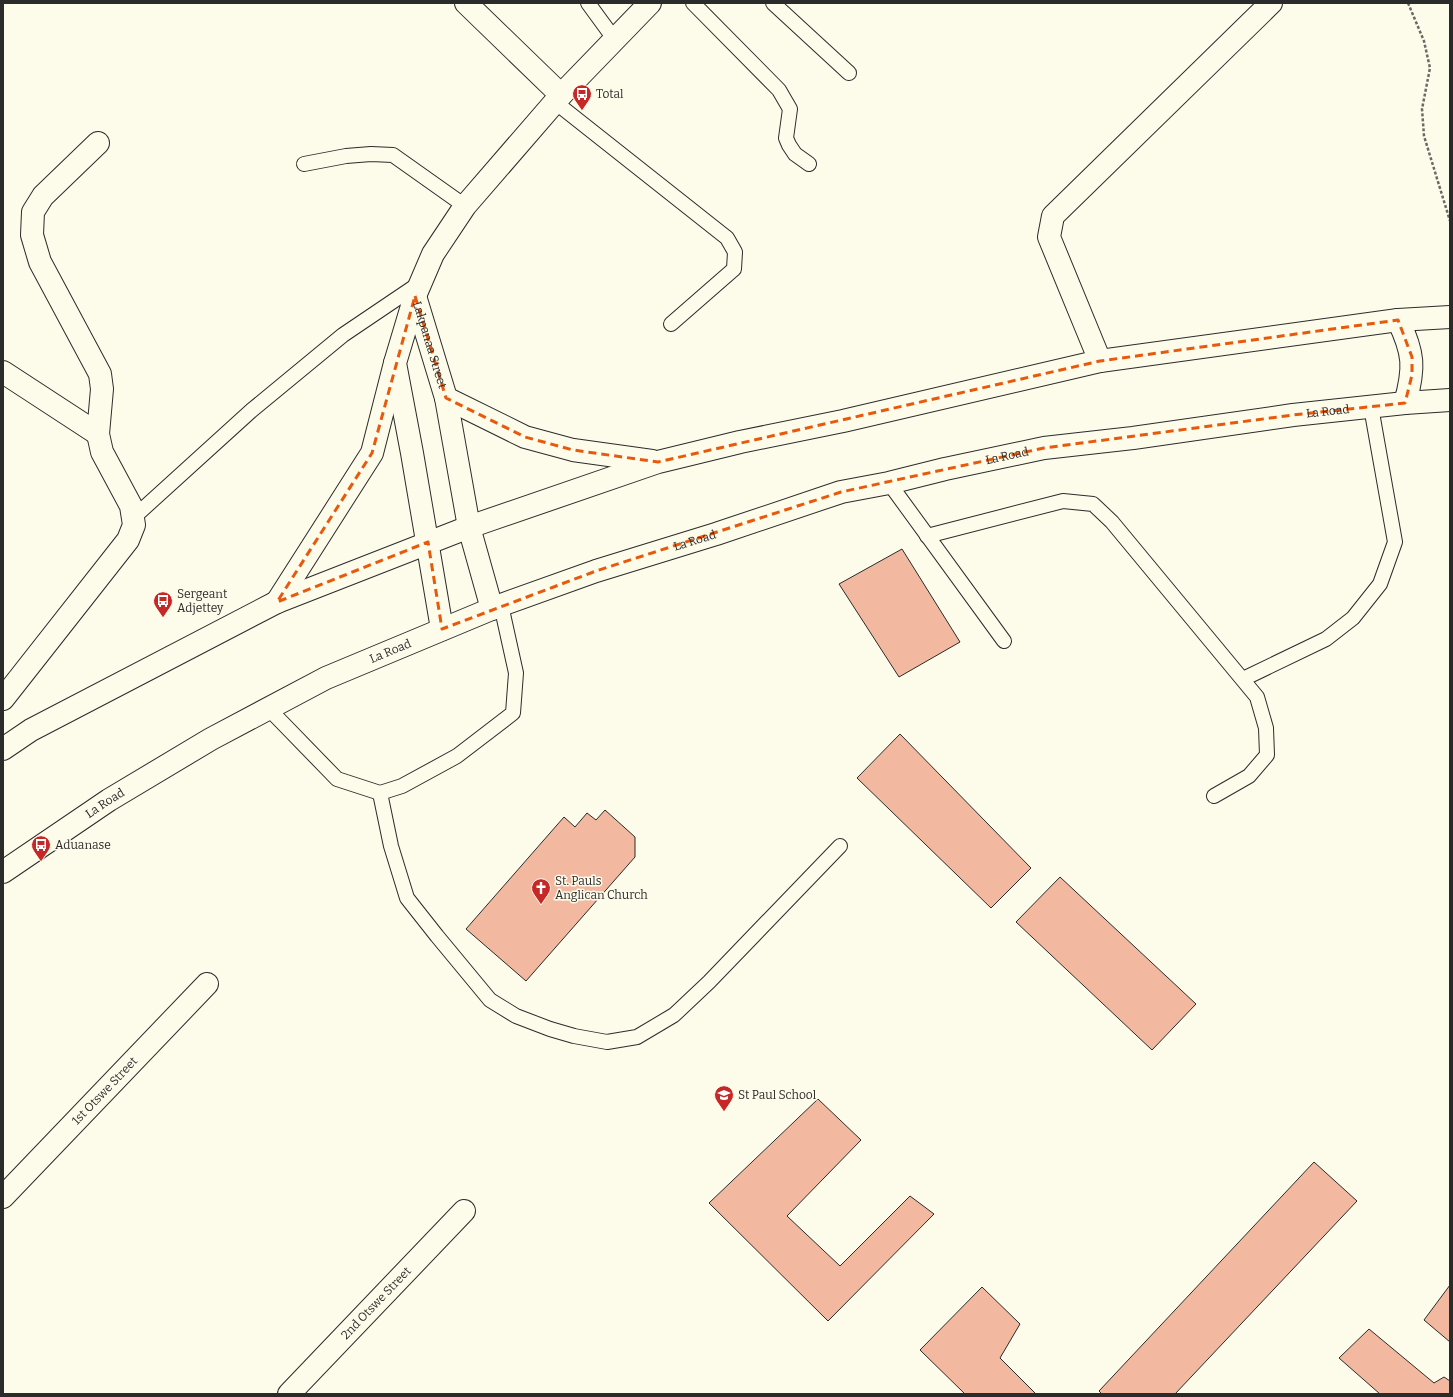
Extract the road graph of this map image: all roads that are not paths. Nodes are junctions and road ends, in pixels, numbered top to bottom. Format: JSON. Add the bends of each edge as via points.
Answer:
{"nodes":[{"id":1,"x":466,"y":3,"type":"edge"},
{"id":2,"x":588,"y":3,"type":"edge"},
{"id":3,"x":650,"y":3,"type":"edge"},
{"id":4,"x":693,"y":3,"type":"edge"},
{"id":5,"x":773,"y":3,"type":"edge"},
{"id":6,"x":1271,"y":3,"type":"edge"},
{"id":7,"x":615,"y":40,"type":"junction"},
{"id":8,"x":849,"y":73,"type":"dead end"},
{"id":9,"x":558,"y":98,"type":"junction"},
{"id":10,"x":98,"y":143,"type":"dead end"},
{"id":11,"x":304,"y":164,"type":"dead end"},
{"id":12,"x":810,"y":164,"type":"dead end"},
{"id":13,"x":465,"y":206,"type":"junction"},
{"id":14,"x":418,"y":289,"type":"junction"},
{"id":15,"x":1450,"y":317,"type":"edge"},
{"id":16,"x":1398,"y":320,"type":"junction"},
{"id":17,"x":671,"y":324,"type":"dead end"},
{"id":18,"x":1100,"y":360,"type":"junction"},
{"id":19,"x":396,"y":363,"type":"junction"},
{"id":20,"x":3,"y":372,"type":"edge"},
{"id":21,"x":446,"y":398,"type":"junction"},
{"id":22,"x":1450,"y":400,"type":"edge"},
{"id":23,"x":1405,"y":403,"type":"junction"},
{"id":24,"x":1371,"y":407,"type":"junction"},
{"id":25,"x":98,"y":434,"type":"junction"},
{"id":26,"x":658,"y":462,"type":"junction"},
{"id":27,"x":889,"y":483,"type":"junction"},
{"id":28,"x":133,"y":518,"type":"junction"},
{"id":29,"x":469,"y":527,"type":"junction"},
{"id":30,"x":927,"y":536,"type":"junction"},
{"id":31,"x":428,"y":542,"type":"junction"},
{"id":32,"x":276,"y":602,"type":"junction"},
{"id":33,"x":496,"y":607,"type":"junction"},
{"id":34,"x":442,"y":630,"type":"junction"},
{"id":35,"x":1004,"y":641,"type":"dead end"},
{"id":36,"x":1243,"y":679,"type":"junction"},
{"id":37,"x":3,"y":699,"type":"edge"},
{"id":38,"x":268,"y":708,"type":"junction"},
{"id":39,"x":5,"y":744,"type":"edge"},
{"id":40,"x":380,"y":793,"type":"junction"},
{"id":41,"x":1214,"y":796,"type":"dead end"},
{"id":42,"x":840,"y":846,"type":"dead end"},
{"id":43,"x":3,"y":872,"type":"edge"},
{"id":44,"x":207,"y":984,"type":"dead end"},
{"id":45,"x":3,"y":1197,"type":"edge"},
{"id":46,"x":464,"y":1211,"type":"dead end"},
{"id":47,"x":288,"y":1394,"type":"edge"}],
"edges":[{"from":1,"to":9,"type":"main road"},
{"from":2,"to":7,"type":"lane"},
{"from":3,"to":7,"type":"main road"},
{"from":4,"to":12,"type":"lane","via":[[779,90],[790,109],[786,138],[795,154]]},
{"from":5,"to":8,"type":"lane"},
{"from":6,"to":18,"type":"main road","via":[[1053,216],[1050,237]]},
{"from":7,"to":9,"type":"main road"},
{"from":9,"to":13,"type":"main road"},
{"from":9,"to":17,"type":"lane","via":[[727,238],[735,252],[734,269]]},
{"from":10,"to":25,"type":"main road","via":[[43,196],[33,212],[32,235],[40,262],[100,374],[102,389]]},
{"from":11,"to":13,"type":"lane","via":[[346,156],[393,155]]},
{"from":13,"to":14,"type":"main road","via":[[433,254]]},
{"from":14,"to":19,"type":"main road","name":"Lakpanaa Street"},
{"from":14,"to":21,"type":"main road","name":"Lakpanaa Street"},
{"from":14,"to":28,"type":"lane","via":[[343,336],[252,410]]},
{"from":15,"to":16,"type":"main road"},
{"from":16,"to":18,"type":"main road"},
{"from":16,"to":23,"type":"main road","via":[[1407,338],[1412,357],[1412,375]]},
{"from":18,"to":26,"type":"main road"},
{"from":19,"to":31,"type":"main road","name":"Lakpanaa Street"},
{"from":19,"to":32,"type":"main road","via":[[372,453]]},
{"from":20,"to":25,"type":"main road"},
{"from":21,"to":26,"type":"main road","via":[[525,437],[573,450]]},
{"from":21,"to":29,"type":"main road","name":"Lakpanaa Street"},
{"from":22,"to":23,"type":"main road","name":"La Road"},
{"from":23,"to":24,"type":"main road","name":"La Road"},
{"from":24,"to":27,"type":"main road","name":"La Road","via":[[1044,448]]},
{"from":24,"to":36,"type":"lane","via":[[1395,542],[1380,584],[1353,618],[1326,639]]},
{"from":25,"to":28,"type":"main road","via":[[102,452],[131,506]]},
{"from":26,"to":29,"type":"main road"},
{"from":27,"to":30,"type":"lane"},
{"from":27,"to":33,"type":"main road","name":"La Road","via":[[841,492],[596,571]]},
{"from":28,"to":37,"type":"main road","via":[[134,525],[128,540]]},
{"from":29,"to":31,"type":"main road"},
{"from":29,"to":33,"type":"main road","name":"Lakpanaa Street"},
{"from":30,"to":35,"type":"lane"},
{"from":30,"to":36,"type":"lane","via":[[1062,501],[1093,504],[1112,522]]},
{"from":31,"to":32,"type":"main road"},
{"from":31,"to":34,"type":"main road","name":"Lakpanaa Street"},
{"from":32,"to":39,"type":"main road"},
{"from":33,"to":34,"type":"main road","name":"La Road"},
{"from":33,"to":40,"type":"lane","via":[[516,673],[513,713],[457,756],[402,786]]},
{"from":34,"to":38,"type":"main road","name":"La Road","via":[[326,678]]},
{"from":36,"to":41,"type":"lane","via":[[1257,697],[1266,728],[1267,755],[1249,776]]},
{"from":38,"to":40,"type":"lane","via":[[337,779]]},
{"from":38,"to":43,"type":"main road","name":"La Road","via":[[109,800]]},
{"from":40,"to":42,"type":"lane","via":[[391,846],[407,898],[490,1000],[516,1016],[550,1029],[607,1042],[637,1037],[674,1015]]},
{"from":44,"to":45,"type":"main road","name":"1st Otswe Street"},
{"from":46,"to":47,"type":"main road","name":"2nd Otswe Street"}]}
